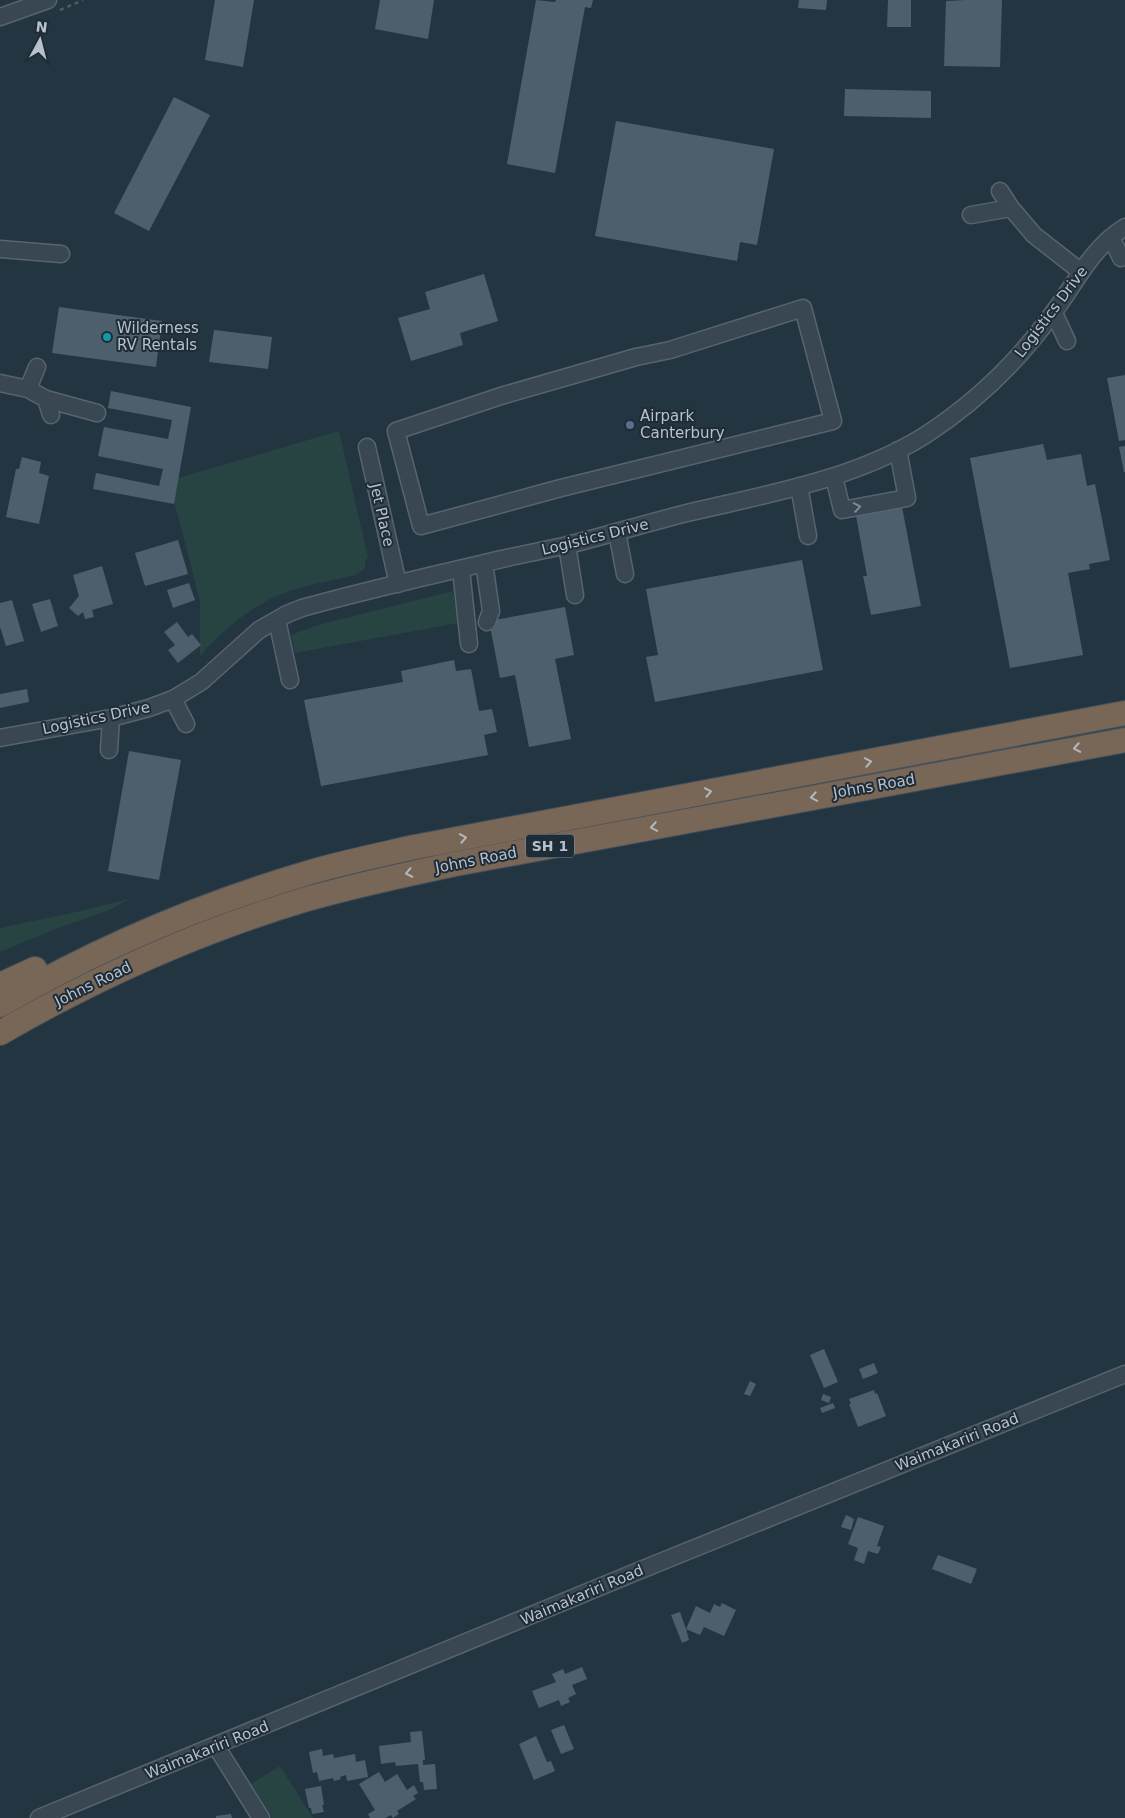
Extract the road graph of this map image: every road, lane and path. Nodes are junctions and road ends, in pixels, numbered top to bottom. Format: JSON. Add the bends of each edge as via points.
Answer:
{"nodes":[{"id":1,"x":48,"y":0,"type":"edge"},
{"id":2,"x":0,"y":17,"type":"edge"},
{"id":3,"x":1000,"y":192,"type":"dead end"},
{"id":4,"x":1011,"y":208,"type":"junction"},
{"id":5,"x":971,"y":215,"type":"dead end"},
{"id":6,"x":1125,"y":228,"type":"edge"},
{"id":7,"x":1111,"y":237,"type":"junction"},
{"id":8,"x":0,"y":249,"type":"edge"},
{"id":9,"x":61,"y":254,"type":"dead end"},
{"id":10,"x":1120,"y":258,"type":"dead end"},
{"id":11,"x":1080,"y":271,"type":"junction"},
{"id":12,"x":1054,"y":313,"type":"junction"},
{"id":13,"x":1066,"y":341,"type":"dead end"},
{"id":14,"x":38,"y":367,"type":"dead end"},
{"id":15,"x":0,"y":383,"type":"edge"},
{"id":16,"x":28,"y":389,"type":"junction"},
{"id":17,"x":97,"y":413,"type":"dead end"},
{"id":18,"x":366,"y":447,"type":"dead end"},
{"id":19,"x":898,"y":450,"type":"junction"},
{"id":20,"x":834,"y":477,"type":"junction"},
{"id":21,"x":799,"y":486,"type":"junction"},
{"id":22,"x":421,"y":526,"type":"joint"},
{"id":23,"x":617,"y":532,"type":"junction"},
{"id":24,"x":808,"y":536,"type":"dead end"},
{"id":25,"x":567,"y":545,"type":"junction"},
{"id":26,"x":484,"y":563,"type":"junction"},
{"id":27,"x":461,"y":569,"type":"junction"},
{"id":28,"x":625,"y":574,"type":"dead end"},
{"id":29,"x":398,"y":584,"type":"junction"},
{"id":30,"x":575,"y":595,"type":"dead end"},
{"id":31,"x":277,"y":620,"type":"junction"},
{"id":32,"x":487,"y":622,"type":"dead end"},
{"id":33,"x":470,"y":644,"type":"dead end"},
{"id":34,"x":290,"y":680,"type":"dead end"},
{"id":35,"x":173,"y":699,"type":"junction"},
{"id":36,"x":1125,"y":714,"type":"edge"},
{"id":37,"x":111,"y":718,"type":"junction"},
{"id":38,"x":186,"y":724,"type":"dead end"},
{"id":39,"x":0,"y":738,"type":"edge"},
{"id":40,"x":1125,"y":740,"type":"edge"},
{"id":41,"x":109,"y":750,"type":"dead end"},
{"id":42,"x":415,"y":847,"type":"junction"},
{"id":43,"x":0,"y":985,"type":"edge"},
{"id":44,"x":0,"y":1005,"type":"edge"},
{"id":45,"x":0,"y":1034,"type":"edge"},
{"id":46,"x":1125,"y":1374,"type":"edge"},
{"id":47,"x":216,"y":1746,"type":"junction"},
{"id":48,"x":39,"y":1818,"type":"edge"},
{"id":49,"x":261,"y":1818,"type":"edge"}],
"edges":[{"from":1,"to":2,"type":"street"},
{"from":3,"to":4,"type":"street"},
{"from":4,"to":5,"type":"street"},
{"from":4,"to":11,"type":"street","via":[[1034,235]]},
{"from":6,"to":7,"type":"street","name":"Logistics Drive"},
{"from":7,"to":10,"type":"street"},
{"from":7,"to":11,"type":"street","name":"Logistics Drive"},
{"from":8,"to":9,"type":"street"},
{"from":11,"to":12,"type":"street","name":"Logistics Drive"},
{"from":12,"to":13,"type":"street"},
{"from":12,"to":19,"type":"street","name":"Logistics Drive","via":[[1023,352],[979,396],[951,418]]},
{"from":14,"to":16,"type":"street"},
{"from":15,"to":16,"type":"street"},
{"from":16,"to":17,"type":"street","via":[[48,407]]},
{"from":18,"to":29,"type":"street","name":"Jet Place"},
{"from":19,"to":20,"type":"street","name":"Logistics Drive"},
{"from":20,"to":19,"type":"street","one_way":true,"via":[[842,510],[907,498]]},
{"from":20,"to":21,"type":"street","name":"Logistics Drive"},
{"from":21,"to":23,"type":"street","name":"Logistics Drive"},
{"from":21,"to":24,"type":"street"},
{"from":22,"to":22,"type":"street","via":[[833,421],[803,308],[670,350],[501,396],[396,431]]},
{"from":23,"to":25,"type":"street","name":"Logistics Drive"},
{"from":23,"to":28,"type":"street"},
{"from":25,"to":26,"type":"street","name":"Logistics Drive"},
{"from":25,"to":30,"type":"street"},
{"from":26,"to":27,"type":"street","name":"Logistics Drive"},
{"from":26,"to":32,"type":"street","via":[[491,611]]},
{"from":27,"to":29,"type":"street","name":"Logistics Drive"},
{"from":27,"to":33,"type":"street"},
{"from":29,"to":31,"type":"street","name":"Logistics Drive","via":[[302,608]]},
{"from":31,"to":34,"type":"street"},
{"from":31,"to":35,"type":"street","name":"Logistics Drive","via":[[259,630],[201,682]]},
{"from":35,"to":37,"type":"street","name":"Logistics Drive"},
{"from":35,"to":38,"type":"street"},
{"from":42,"to":36,"type":"highway","name":"Johns Road","number":"SH 1","one_way":true},
{"from":37,"to":39,"type":"street","name":"Logistics Drive"},
{"from":37,"to":41,"type":"street"},
{"from":40,"to":45,"type":"highway","name":"Johns Road","number":"SH 1","one_way":true,"via":[[455,864],[350,887],[193,939],[96,982]]},
{"from":42,"to":43,"type":"highway","via":[[279,869],[160,912]]},
{"from":42,"to":44,"type":"highway","name":"Johns Road","number":"SH 1","via":[[312,872],[186,914],[134,936]]},
{"from":46,"to":47,"type":"street","name":"Waimakariri Road"},
{"from":47,"to":48,"type":"street","name":"Waimakariri Road"},
{"from":47,"to":49,"type":"street"}]}
